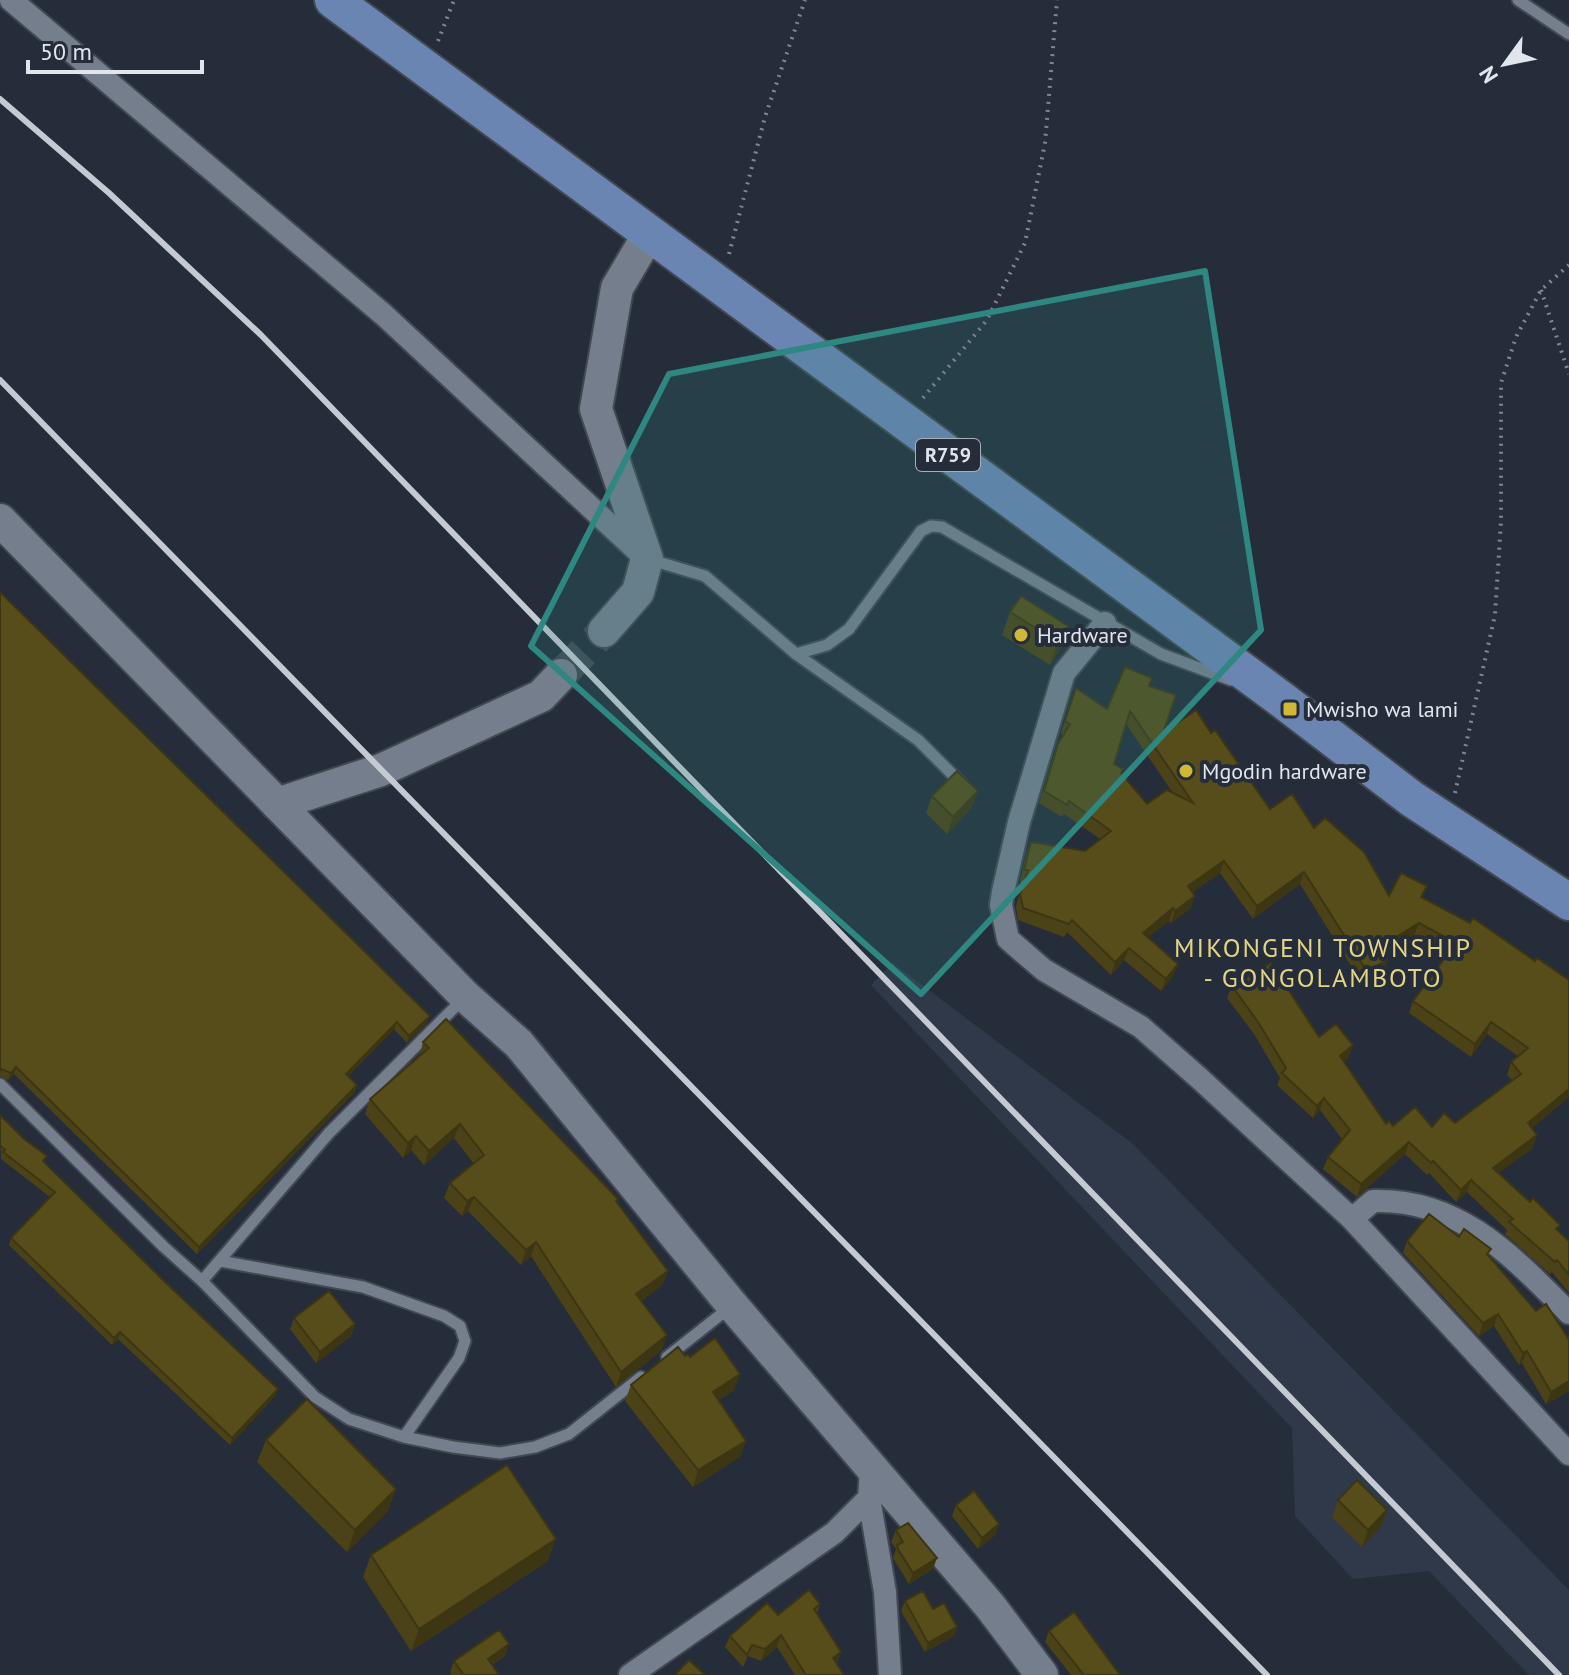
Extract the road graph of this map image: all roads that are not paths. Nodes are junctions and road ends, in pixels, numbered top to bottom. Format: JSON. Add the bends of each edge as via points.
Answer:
{"nodes":[{"id":1,"x":11,"y":0,"type":"edge"},
{"id":2,"x":333,"y":0,"type":"edge"},
{"id":3,"x":1518,"y":0,"type":"edge"},
{"id":4,"x":1569,"y":34,"type":"edge"},
{"id":5,"x":649,"y":234,"type":"junction"},
{"id":6,"x":0,"y":520,"type":"edge"},
{"id":7,"x":647,"y":559,"type":"junction"},
{"id":8,"x":1105,"y":623,"type":"junction"},
{"id":9,"x":604,"y":631,"type":"tunnel mouth"},
{"id":10,"x":796,"y":654,"type":"junction"},
{"id":11,"x":561,"y":675,"type":"tunnel mouth"},
{"id":12,"x":1281,"y":699,"type":"junction"},
{"id":13,"x":971,"y":792,"type":"edge"},
{"id":14,"x":277,"y":804,"type":"junction"},
{"id":15,"x":1569,"y":902,"type":"edge"},
{"id":16,"x":465,"y":996,"type":"junction"},
{"id":17,"x":0,"y":1084,"type":"edge"},
{"id":18,"x":1352,"y":1219,"type":"junction"},
{"id":19,"x":220,"y":1261,"type":"junction"},
{"id":20,"x":202,"y":1281,"type":"junction"},
{"id":21,"x":732,"y":1305,"type":"junction"},
{"id":22,"x":1569,"y":1313,"type":"edge"},
{"id":23,"x":660,"y":1362,"type":"edge"},
{"id":24,"x":648,"y":1371,"type":"edge"},
{"id":25,"x":1569,"y":1420,"type":"edge"},
{"id":26,"x":1553,"y":1436,"type":"junction"},
{"id":27,"x":404,"y":1437,"type":"junction"},
{"id":28,"x":1569,"y":1454,"type":"edge"},
{"id":29,"x":870,"y":1482,"type":"junction"},
{"id":30,"x":630,"y":1675,"type":"edge"},
{"id":31,"x":890,"y":1675,"type":"edge"},
{"id":32,"x":1042,"y":1675,"type":"edge"}],
"edges":[{"from":1,"to":7,"type":"street","via":[[384,315]]},
{"from":2,"to":5,"type":"main road","number":"R759"},
{"from":3,"to":4,"type":"lane"},
{"from":5,"to":7,"type":"street","via":[[617,288],[596,409]]},
{"from":5,"to":12,"type":"main road","number":"R759"},
{"from":6,"to":14,"type":"street"},
{"from":7,"to":9,"type":"street","via":[[638,592]]},
{"from":7,"to":10,"type":"lane","via":[[705,576]]},
{"from":8,"to":10,"type":"lane","via":[[942,527],[931,526],[921,531],[849,629],[827,645]]},
{"from":8,"to":12,"type":"lane","via":[[1161,654]]},
{"from":8,"to":18,"type":"street","via":[[1064,673],[1003,892],[1008,939],[1044,970],[1141,1027]]},
{"from":10,"to":13,"type":"lane","via":[[918,740]]},
{"from":11,"to":14,"type":"street","via":[[541,696],[381,770]]},
{"from":12,"to":15,"type":"main road","number":"R759","via":[[1448,823]]},
{"from":14,"to":16,"type":"street"},
{"from":16,"to":19,"type":"lane","via":[[329,1133]]},
{"from":16,"to":21,"type":"street","via":[[519,1044]]},
{"from":17,"to":20,"type":"lane"},
{"from":18,"to":22,"type":"street","via":[[1373,1201],[1420,1204],[1452,1216],[1502,1249]]},
{"from":18,"to":26,"type":"street"},
{"from":19,"to":20,"type":"lane"},
{"from":19,"to":27,"type":"lane","via":[[363,1287],[460,1326],[465,1341],[459,1358]]},
{"from":20,"to":27,"type":"lane","via":[[315,1397],[349,1419]]},
{"from":21,"to":23,"type":"lane"},
{"from":21,"to":29,"type":"street"},
{"from":24,"to":27,"type":"lane","via":[[569,1434],[535,1447],[500,1453]]},
{"from":25,"to":26,"type":"street"},
{"from":26,"to":28,"type":"street"},
{"from":29,"to":30,"type":"street","via":[[834,1533]]},
{"from":29,"to":31,"type":"street"},
{"from":29,"to":32,"type":"street","via":[[990,1606]]}]}
